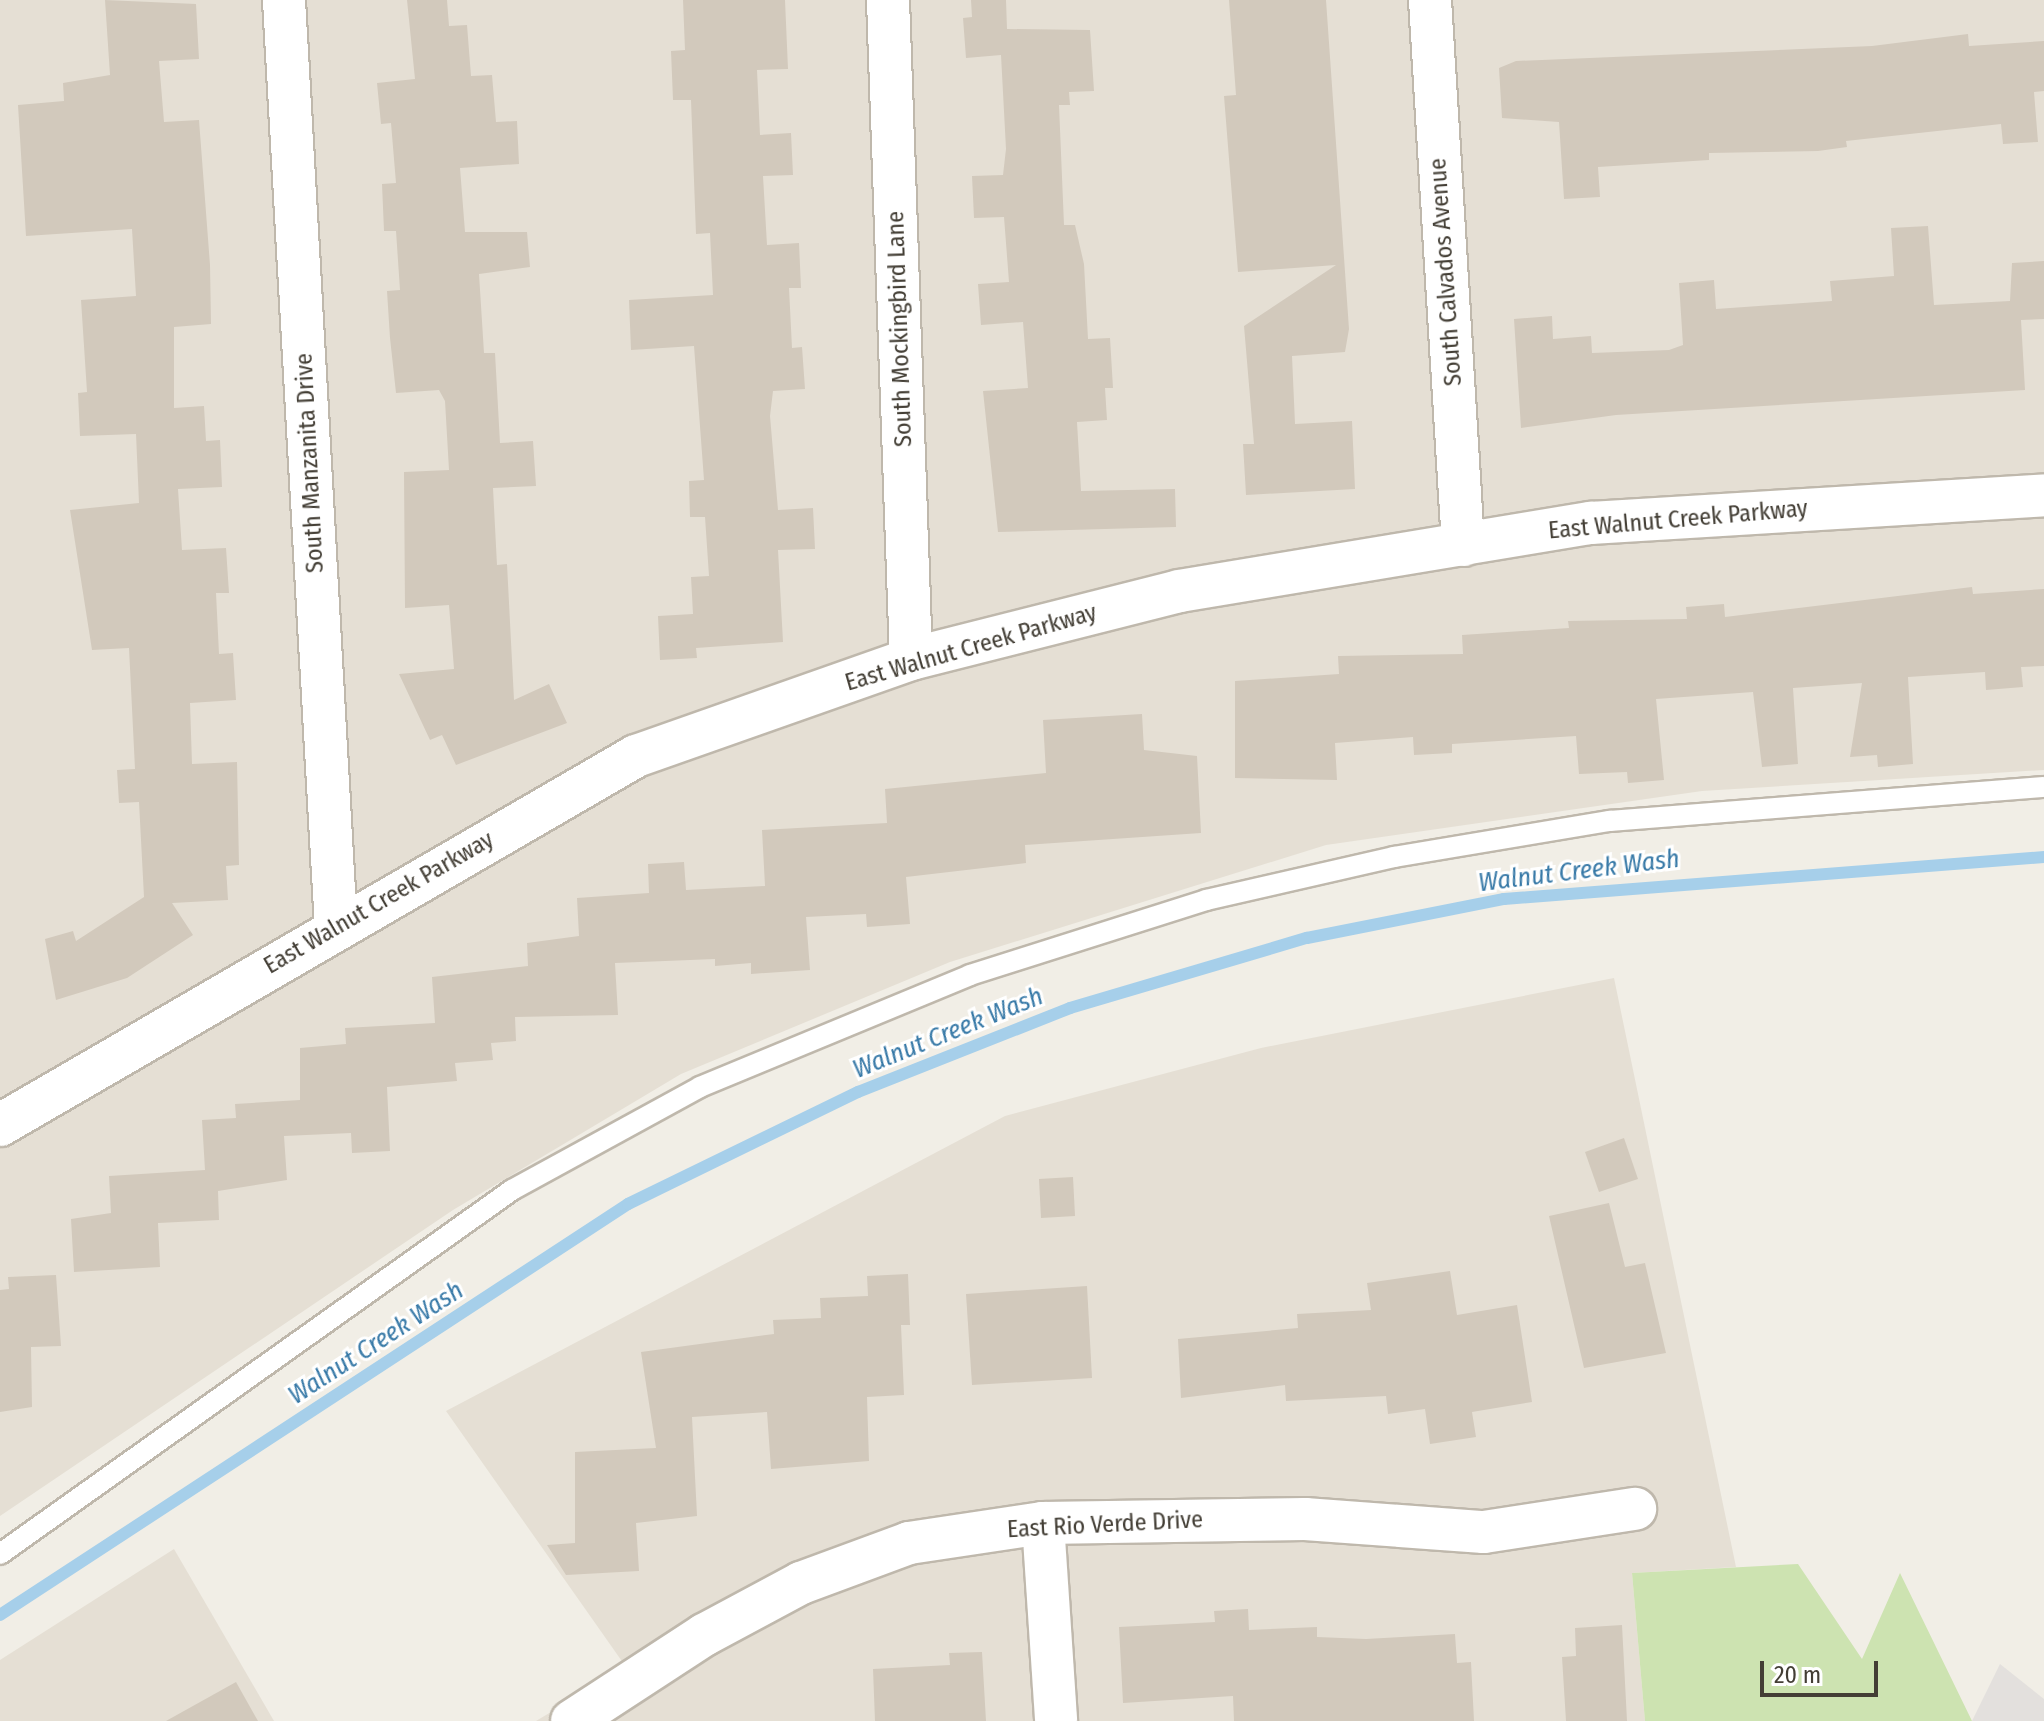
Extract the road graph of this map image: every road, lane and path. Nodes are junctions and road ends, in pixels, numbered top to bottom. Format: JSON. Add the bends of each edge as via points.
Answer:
{"nodes":[{"id":1,"x":284,"y":0,"type":"edge"},
{"id":2,"x":888,"y":0,"type":"edge"},
{"id":3,"x":1430,"y":0,"type":"edge"},
{"id":4,"x":2044,"y":495,"type":"edge"},
{"id":5,"x":1463,"y":545,"type":"junction"},
{"id":6,"x":911,"y":659,"type":"junction"},
{"id":7,"x":2044,"y":787,"type":"edge"},
{"id":8,"x":336,"y":927,"type":"junction"},
{"id":9,"x":0,"y":1125,"type":"edge"},
{"id":10,"x":1635,"y":1509,"type":"dead end"},
{"id":11,"x":1043,"y":1523,"type":"junction"},
{"id":12,"x":0,"y":1554,"type":"edge"},
{"id":13,"x":572,"y":1721,"type":"edge"},
{"id":14,"x":1056,"y":1721,"type":"edge"}],
"edges":[{"from":1,"to":8,"type":"street","name":"South Manzanita Drive"},
{"from":2,"to":6,"type":"street","name":"South Mockingbird Lane"},
{"from":3,"to":5,"type":"street","name":"South Calvados Avenue"},
{"from":4,"to":5,"type":"street","name":"East Walnut Creek Parkway","via":[[1591,523]]},
{"from":5,"to":6,"type":"street","name":"East Walnut Creek Parkway","via":[[1179,591]]},
{"from":6,"to":8,"type":"street","name":"East Walnut Creek Parkway","via":[[636,756]]},
{"from":7,"to":12,"type":"lane","via":[[1610,821],[1394,857],[1206,900],[970,975],[700,1087],[512,1190]]},
{"from":8,"to":9,"type":"street","name":"East Walnut Creek Parkway"},
{"from":10,"to":11,"type":"street","name":"East Rio Verde Drive","via":[[1484,1532],[1305,1519]]},
{"from":11,"to":13,"type":"street","name":"East Rio Verde Drive","via":[[909,1543],[801,1583],[704,1635]]},
{"from":11,"to":14,"type":"street"}]}
